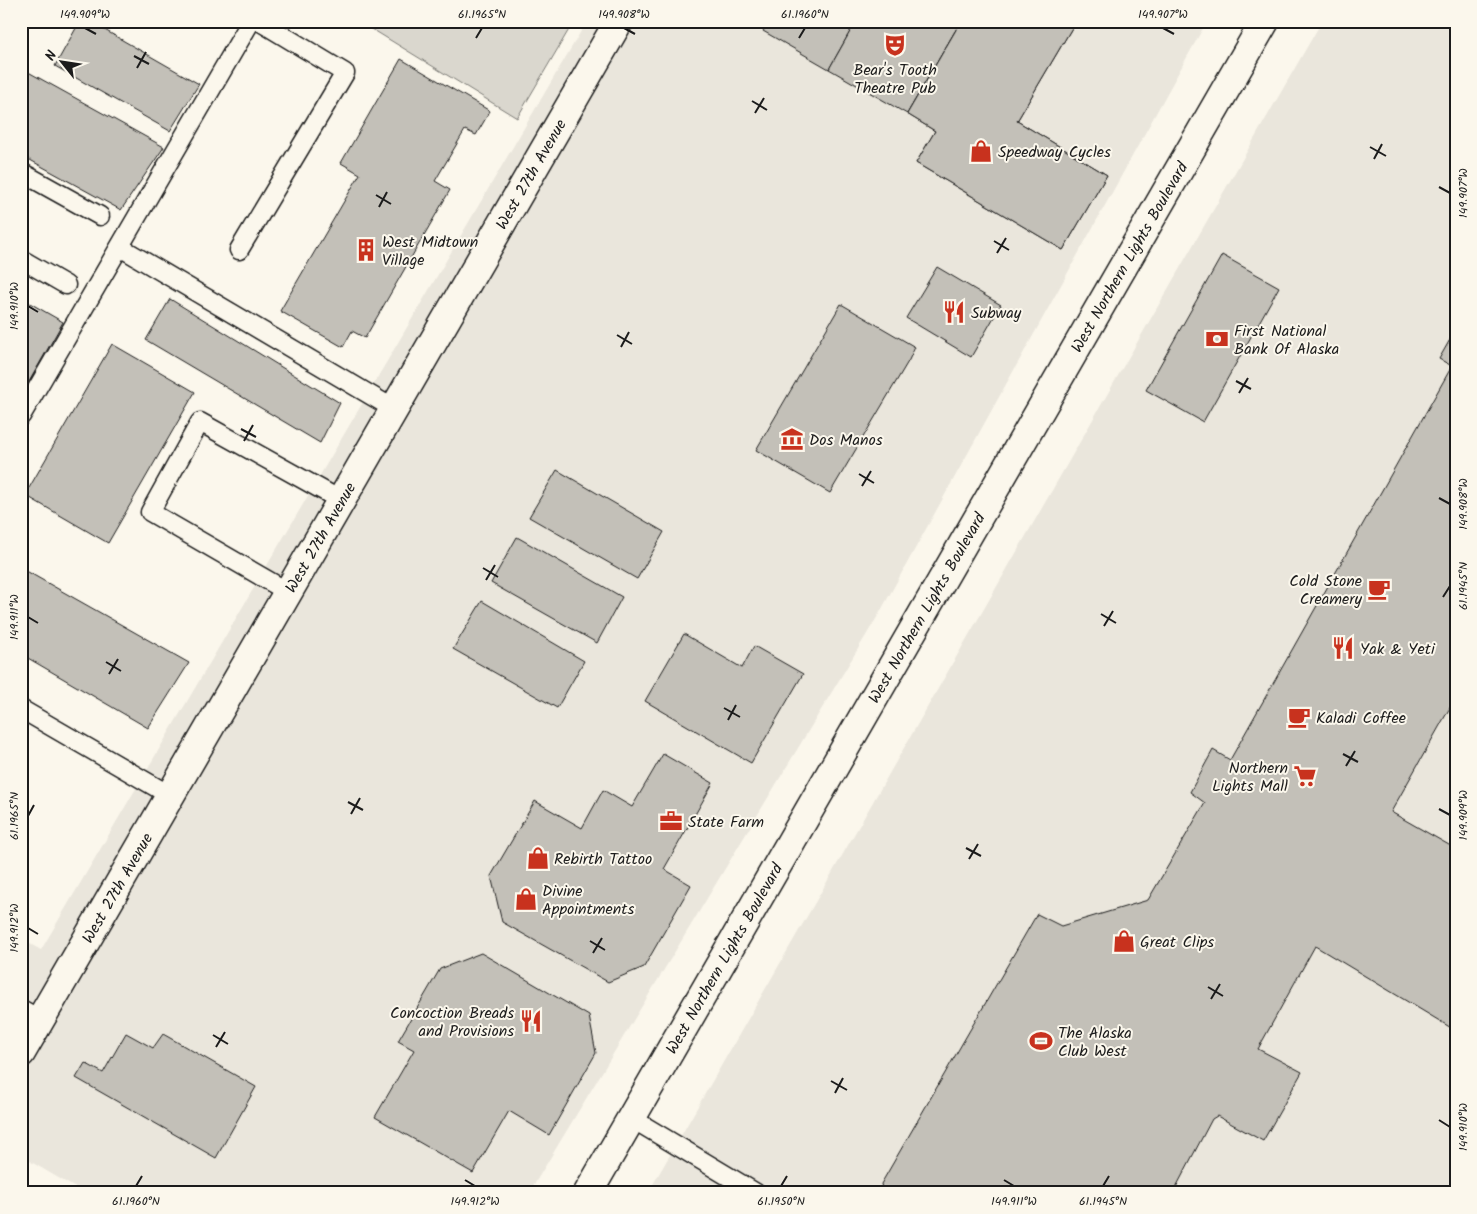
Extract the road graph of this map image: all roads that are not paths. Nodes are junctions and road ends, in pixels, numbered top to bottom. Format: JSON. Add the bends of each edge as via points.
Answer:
{"nodes":[{"id":1,"x":251,"y":21,"type":"edge"},
{"id":2,"x":259,"y":21,"type":"edge"},
{"id":3,"x":619,"y":21,"type":"edge"},
{"id":4,"x":1265,"y":21,"type":"edge"},
{"id":5,"x":21,"y":172,"type":"edge"},
{"id":6,"x":100,"y":216,"type":"dead end"},
{"id":7,"x":120,"y":247,"type":"junction"},
{"id":8,"x":239,"y":250,"type":"dead end"},
{"id":9,"x":21,"y":259,"type":"edge"},
{"id":10,"x":66,"y":285,"type":"dead end"},
{"id":11,"x":394,"y":409,"type":"junction"},
{"id":12,"x":21,"y":416,"type":"edge"},
{"id":13,"x":342,"y":501,"type":"junction"},
{"id":14,"x":288,"y":592,"type":"junction"},
{"id":15,"x":21,"y":709,"type":"edge"},
{"id":16,"x":171,"y":796,"type":"junction"},
{"id":17,"x":31,"y":1014,"type":"edge"},
{"id":18,"x":21,"y":1053,"type":"edge"},
{"id":19,"x":631,"y":1118,"type":"junction"},
{"id":20,"x":588,"y":1193,"type":"edge"},
{"id":21,"x":756,"y":1193,"type":"edge"}],
"edges":[{"from":1,"to":7,"type":"lane"},
{"from":2,"to":8,"type":"lane","via":[[345,73]]},
{"from":3,"to":11,"type":"main road","name":"West 27th Avenue"},
{"from":4,"to":19,"type":"main road","name":"West Northern Lights Boulevard"},
{"from":5,"to":6,"type":"lane"},
{"from":7,"to":11,"type":"lane"},
{"from":7,"to":12,"type":"lane"},
{"from":9,"to":10,"type":"lane"},
{"from":11,"to":13,"type":"main road","name":"West 27th Avenue"},
{"from":13,"to":14,"type":"main road","name":"West 27th Avenue"},
{"from":13,"to":14,"type":"lane","via":[[200,422],[150,512]]},
{"from":14,"to":16,"type":"main road","name":"West 27th Avenue"},
{"from":15,"to":16,"type":"lane"},
{"from":16,"to":17,"type":"main road","name":"West 27th Avenue"},
{"from":17,"to":18,"type":"main road","name":"West 27th Avenue"},
{"from":19,"to":20,"type":"main road","name":"West Northern Lights Boulevard"},
{"from":19,"to":21,"type":"lane"}]}
